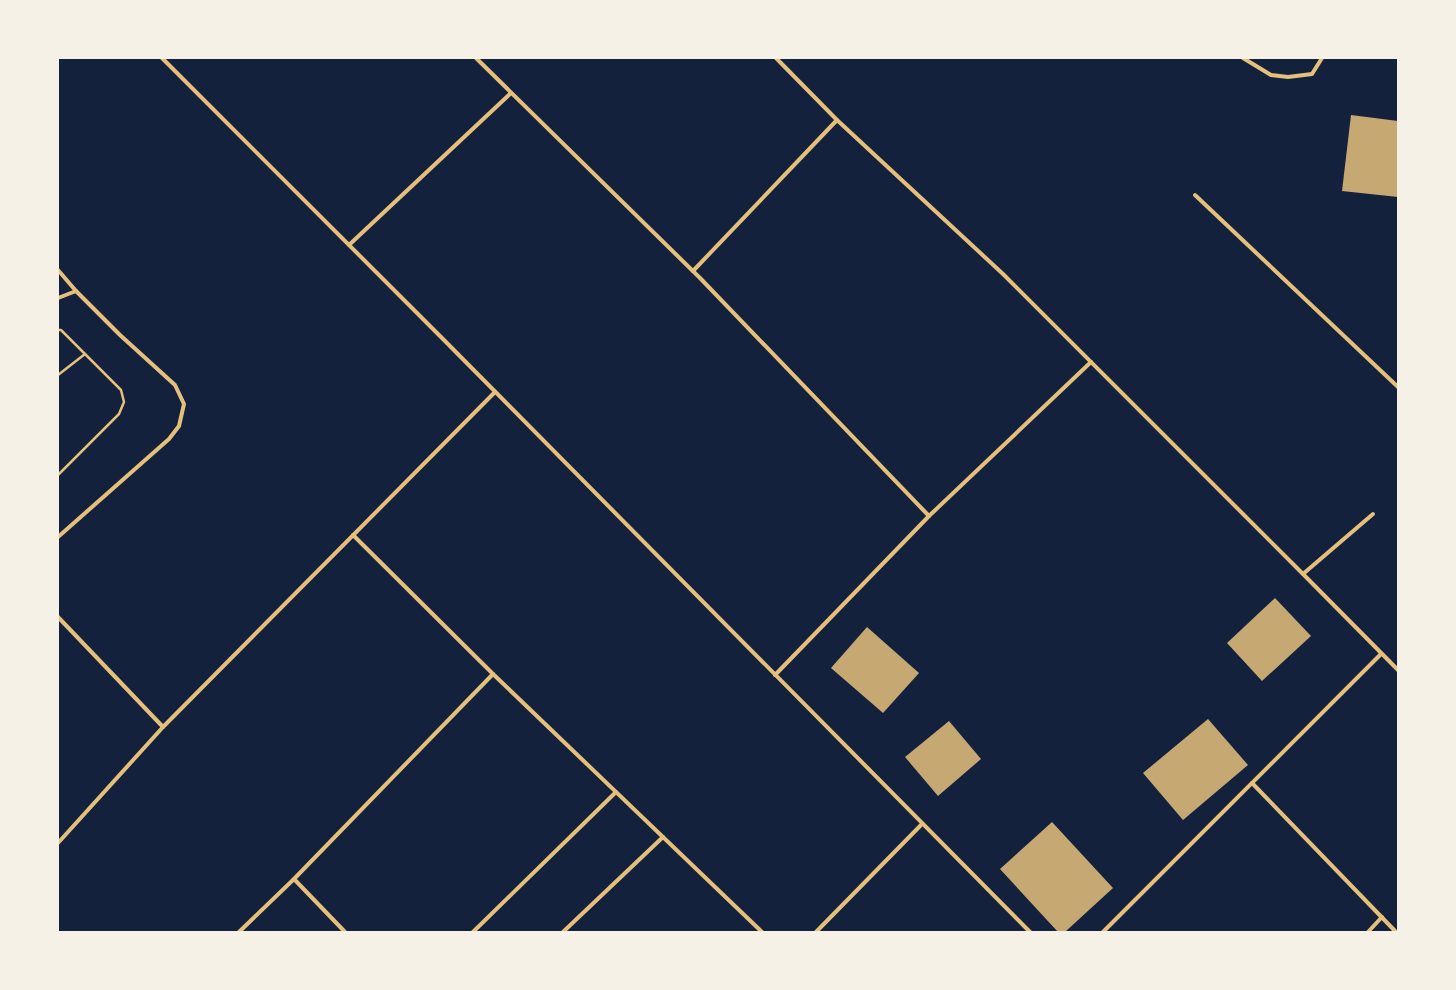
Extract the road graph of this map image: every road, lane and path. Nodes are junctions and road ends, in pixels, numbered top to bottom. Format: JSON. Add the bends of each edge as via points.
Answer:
{"nodes":[{"id":1,"x":162,"y":58,"type":"edge"},
{"id":2,"x":476,"y":58,"type":"edge"},
{"id":3,"x":776,"y":58,"type":"edge"},
{"id":4,"x":1243,"y":58,"type":"edge"},
{"id":5,"x":1322,"y":58,"type":"edge"},
{"id":6,"x":511,"y":92,"type":"junction"},
{"id":7,"x":837,"y":120,"type":"junction"},
{"id":8,"x":1195,"y":195,"type":"dead end"},
{"id":9,"x":349,"y":245,"type":"junction"},
{"id":10,"x":58,"y":270,"type":"edge"},
{"id":11,"x":693,"y":271,"type":"junction"},
{"id":12,"x":76,"y":291,"type":"junction"},
{"id":13,"x":58,"y":298,"type":"edge"},
{"id":14,"x":58,"y":330,"type":"edge"},
{"id":15,"x":85,"y":354,"type":"junction"},
{"id":16,"x":1091,"y":362,"type":"junction"},
{"id":17,"x":58,"y":375,"type":"edge"},
{"id":18,"x":1398,"y":387,"type":"edge"},
{"id":19,"x":495,"y":392,"type":"junction"},
{"id":20,"x":58,"y":475,"type":"edge"},
{"id":21,"x":1373,"y":514,"type":"dead end"},
{"id":22,"x":929,"y":516,"type":"junction"},
{"id":23,"x":353,"y":535,"type":"junction"},
{"id":24,"x":58,"y":537,"type":"edge"},
{"id":25,"x":1303,"y":574,"type":"junction"},
{"id":26,"x":58,"y":617,"type":"edge"},
{"id":27,"x":1382,"y":654,"type":"junction"},
{"id":28,"x":1398,"y":670,"type":"edge"},
{"id":29,"x":493,"y":674,"type":"junction"},
{"id":30,"x":775,"y":675,"type":"junction"},
{"id":31,"x":163,"y":727,"type":"junction"},
{"id":32,"x":1252,"y":783,"type":"junction"},
{"id":33,"x":616,"y":792,"type":"junction"},
{"id":34,"x":922,"y":824,"type":"junction"},
{"id":35,"x":664,"y":837,"type":"junction"},
{"id":36,"x":58,"y":843,"type":"edge"},
{"id":37,"x":294,"y":879,"type":"junction"},
{"id":38,"x":1382,"y":917,"type":"junction"},
{"id":39,"x":239,"y":932,"type":"edge"},
{"id":40,"x":345,"y":932,"type":"edge"},
{"id":41,"x":473,"y":932,"type":"edge"},
{"id":42,"x":563,"y":932,"type":"edge"},
{"id":43,"x":762,"y":932,"type":"edge"},
{"id":44,"x":816,"y":932,"type":"edge"},
{"id":45,"x":1030,"y":932,"type":"edge"},
{"id":46,"x":1103,"y":932,"type":"edge"},
{"id":47,"x":1368,"y":932,"type":"edge"},
{"id":48,"x":1396,"y":932,"type":"edge"}],
"edges":[{"from":1,"to":9,"type":"street"},
{"from":2,"to":6,"type":"street"},
{"from":3,"to":7,"type":"street"},
{"from":4,"to":5,"type":"street","via":[[1271,75],[1288,77],[1312,74]]},
{"from":6,"to":9,"type":"street"},
{"from":6,"to":11,"type":"street"},
{"from":7,"to":11,"type":"street"},
{"from":7,"to":16,"type":"street","via":[[1003,274]]},
{"from":8,"to":18,"type":"street"},
{"from":9,"to":19,"type":"street"},
{"from":10,"to":12,"type":"street"},
{"from":11,"to":22,"type":"street"},
{"from":12,"to":13,"type":"street"},
{"from":12,"to":24,"type":"street","via":[[175,385],[184,404],[179,426],[169,439]]},
{"from":14,"to":15,"type":"path"},
{"from":15,"to":17,"type":"path"},
{"from":15,"to":20,"type":"path","via":[[121,390],[124,402],[119,414]]},
{"from":16,"to":22,"type":"street"},
{"from":16,"to":25,"type":"street"},
{"from":19,"to":23,"type":"street"},
{"from":19,"to":30,"type":"street"},
{"from":21,"to":25,"type":"street"},
{"from":22,"to":30,"type":"street"},
{"from":23,"to":29,"type":"street"},
{"from":23,"to":31,"type":"street"},
{"from":25,"to":27,"type":"street"},
{"from":26,"to":31,"type":"street"},
{"from":27,"to":28,"type":"street"},
{"from":27,"to":32,"type":"street"},
{"from":29,"to":33,"type":"street"},
{"from":29,"to":37,"type":"street"},
{"from":30,"to":34,"type":"street"},
{"from":31,"to":36,"type":"street"},
{"from":32,"to":38,"type":"street"},
{"from":32,"to":46,"type":"street"},
{"from":33,"to":35,"type":"street"},
{"from":33,"to":41,"type":"street"},
{"from":34,"to":44,"type":"street"},
{"from":34,"to":45,"type":"street"},
{"from":35,"to":42,"type":"street"},
{"from":35,"to":43,"type":"street"},
{"from":37,"to":39,"type":"street"},
{"from":37,"to":40,"type":"street"},
{"from":38,"to":47,"type":"street"},
{"from":38,"to":48,"type":"street"}]}
